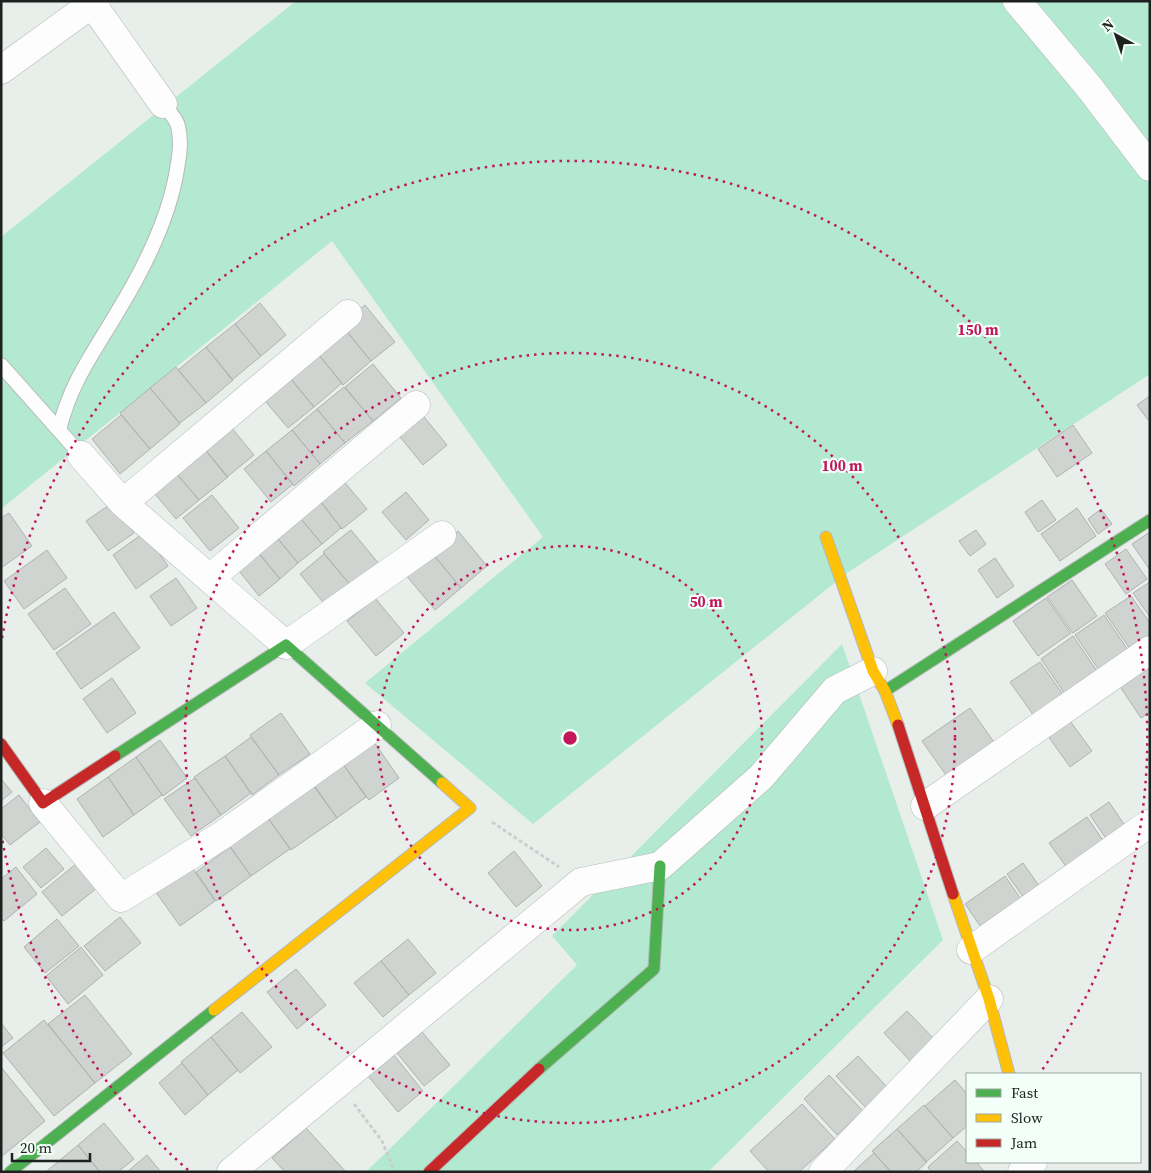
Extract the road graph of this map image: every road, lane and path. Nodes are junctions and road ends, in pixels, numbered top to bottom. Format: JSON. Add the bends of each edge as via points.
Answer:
{"nodes":[{"id":1,"x":1017,"y":1,"type":"edge"},
{"id":2,"x":93,"y":2,"type":"edge"},
{"id":3,"x":1,"y":70,"type":"edge"},
{"id":4,"x":163,"y":104,"type":"joint"},
{"id":5,"x":1150,"y":167,"type":"edge"},
{"id":6,"x":348,"y":314,"type":"dead end"},
{"id":7,"x":1,"y":364,"type":"edge"},
{"id":8,"x":416,"y":405,"type":"dead end"},
{"id":9,"x":59,"y":430,"type":"junction"},
{"id":10,"x":81,"y":455,"type":"joint"},
{"id":11,"x":123,"y":503,"type":"junction"},
{"id":12,"x":1150,"y":520,"type":"edge"},
{"id":13,"x":442,"y":535,"type":"dead end"},
{"id":14,"x":826,"y":536,"type":"dead end"},
{"id":15,"x":210,"y":578,"type":"junction"},
{"id":16,"x":286,"y":645,"type":"junction"},
{"id":17,"x":1150,"y":650,"type":"edge"},
{"id":18,"x":879,"y":681,"type":"junction"},
{"id":19,"x":377,"y":726,"type":"junction"},
{"id":20,"x":1,"y":744,"type":"edge"},
{"id":21,"x":43,"y":803,"type":"junction"},
{"id":22,"x":925,"y":806,"type":"junction"},
{"id":23,"x":470,"y":808,"type":"junction"},
{"id":24,"x":1150,"y":824,"type":"edge"},
{"id":25,"x":660,"y":866,"type":"junction"},
{"id":26,"x":581,"y":882,"type":"junction"},
{"id":27,"x":971,"y":950,"type":"junction"},
{"id":28,"x":989,"y":999,"type":"junction"},
{"id":29,"x":1008,"y":1073,"type":"edge"},
{"id":30,"x":339,"y":1084,"type":"junction"},
{"id":31,"x":1033,"y":1163,"type":"edge"},
{"id":32,"x":10,"y":1172,"type":"edge"},
{"id":33,"x":231,"y":1172,"type":"edge"},
{"id":34,"x":395,"y":1172,"type":"edge"},
{"id":35,"x":429,"y":1172,"type":"edge"},
{"id":36,"x":823,"y":1172,"type":"edge"},
{"id":37,"x":1022,"y":1172,"type":"edge"}],
"edges":[{"from":1,"to":5,"type":"street"},
{"from":2,"to":3,"type":"street"},
{"from":2,"to":4,"type":"street"},
{"from":4,"to":9,"type":"lane","via":[[178,123],[181,147],[173,192],[137,277],[83,366],[66,401]]},
{"from":6,"to":11,"type":"street"},
{"from":7,"to":9,"type":"lane"},
{"from":8,"to":15,"type":"street"},
{"from":9,"to":10,"type":"lane"},
{"from":10,"to":11,"type":"street"},
{"from":11,"to":15,"type":"street"},
{"from":12,"to":18,"type":"street"},
{"from":13,"to":16,"type":"street"},
{"from":14,"to":18,"type":"street"},
{"from":15,"to":16,"type":"street"},
{"from":16,"to":19,"type":"street"},
{"from":16,"to":21,"type":"street"},
{"from":17,"to":22,"type":"street"},
{"from":18,"to":22,"type":"street","via":[[908,751]]},
{"from":18,"to":25,"type":"street","via":[[835,690],[761,777]]},
{"from":19,"to":21,"type":"street","via":[[221,836],[121,898]]},
{"from":19,"to":23,"type":"street"},
{"from":20,"to":21,"type":"street"},
{"from":22,"to":27,"type":"street"},
{"from":23,"to":26,"type":"path"},
{"from":23,"to":32,"type":"street"},
{"from":24,"to":27,"type":"street"},
{"from":25,"to":26,"type":"street"},
{"from":25,"to":35,"type":"street","via":[[654,969],[534,1073]]},
{"from":26,"to":30,"type":"street"},
{"from":27,"to":28,"type":"street"},
{"from":28,"to":29,"type":"street"},
{"from":28,"to":36,"type":"street"},
{"from":30,"to":33,"type":"street"},
{"from":30,"to":34,"type":"path","via":[[382,1141]]},
{"from":31,"to":37,"type":"street"}]}
